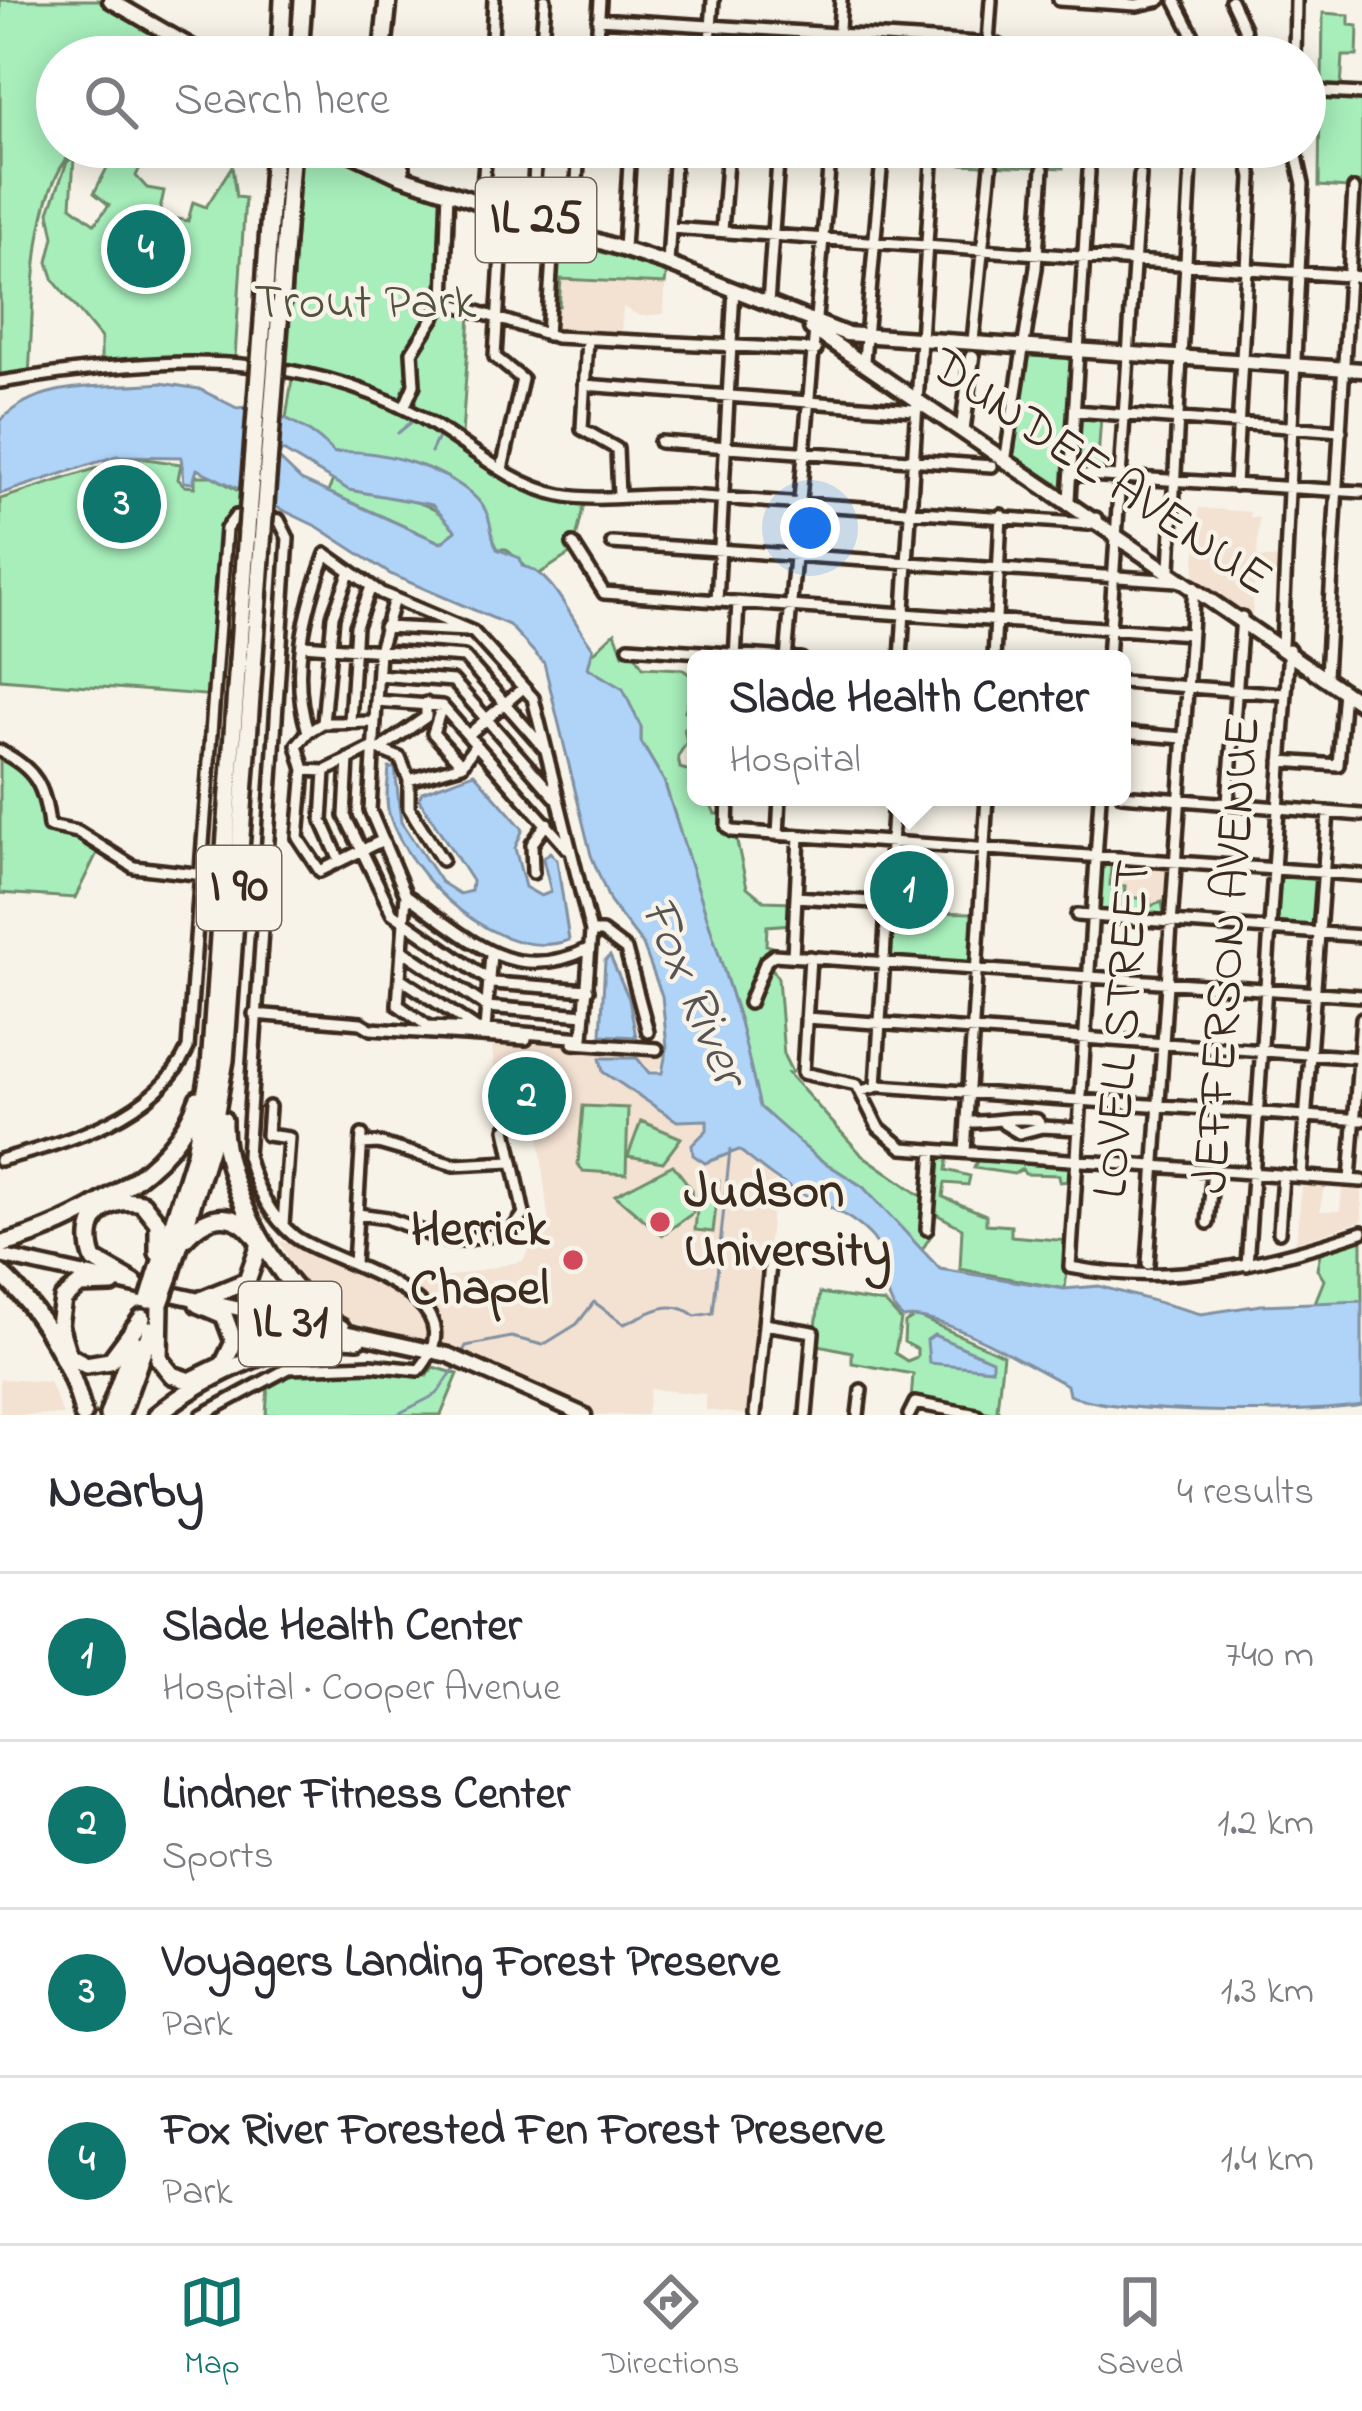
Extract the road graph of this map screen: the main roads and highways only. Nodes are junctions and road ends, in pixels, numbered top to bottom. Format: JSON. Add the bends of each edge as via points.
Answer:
{"nodes":[{"id":1,"x":110,"y":0,"type":"edge"},
{"id":2,"x":283,"y":0,"type":"edge"},
{"id":3,"x":303,"y":0,"type":"edge"},
{"id":4,"x":389,"y":0,"type":"edge"},
{"id":5,"x":132,"y":5,"type":"edge"},
{"id":6,"x":169,"y":33,"type":"junction"},
{"id":7,"x":173,"y":36,"type":"edge"},
{"id":8,"x":174,"y":36,"type":"edge"},
{"id":9,"x":281,"y":36,"type":"edge"},
{"id":10,"x":300,"y":36,"type":"edge"},
{"id":11,"x":385,"y":36,"type":"edge"},
{"id":12,"x":387,"y":36,"type":"edge"},
{"id":13,"x":274,"y":168,"type":"edge"},
{"id":14,"x":289,"y":168,"type":"edge"},
{"id":15,"x":403,"y":168,"type":"edge"},
{"id":16,"x":400,"y":169,"type":"edge"},
{"id":17,"x":448,"y":190,"type":"junction"},
{"id":18,"x":271,"y":321,"type":"junction"},
{"id":19,"x":818,"y":326,"type":"junction"},
{"id":20,"x":956,"y":341,"type":"junction"},
{"id":21,"x":980,"y":342,"type":"junction"},
{"id":22,"x":972,"y":357,"type":"junction"},
{"id":23,"x":1362,"y":370,"type":"edge"},
{"id":24,"x":959,"y":420,"type":"junction"},
{"id":25,"x":255,"y":525,"type":"junction"},
{"id":26,"x":1362,"y":704,"type":"edge"},
{"id":27,"x":231,"y":998,"type":"junction"},
{"id":28,"x":212,"y":1044,"type":"junction"},
{"id":29,"x":182,"y":1241,"type":"junction"},
{"id":30,"x":0,"y":1245,"type":"edge"},
{"id":31,"x":0,"y":1258,"type":"edge"},
{"id":32,"x":0,"y":1273,"type":"edge"},
{"id":33,"x":163,"y":1278,"type":"junction"},
{"id":34,"x":134,"y":1283,"type":"junction"},
{"id":35,"x":112,"y":1284,"type":"junction"},
{"id":36,"x":201,"y":1301,"type":"junction"},
{"id":37,"x":154,"y":1302,"type":"junction"},
{"id":38,"x":142,"y":1318,"type":"junction"},
{"id":39,"x":341,"y":1328,"type":"junction"},
{"id":40,"x":358,"y":1339,"type":"junction"},
{"id":41,"x":428,"y":1353,"type":"junction"},
{"id":42,"x":457,"y":1361,"type":"junction"},
{"id":43,"x":83,"y":1415,"type":"edge"},
{"id":44,"x":108,"y":1415,"type":"edge"},
{"id":45,"x":120,"y":1415,"type":"edge"},
{"id":46,"x":157,"y":1415,"type":"edge"},
{"id":47,"x":569,"y":1415,"type":"edge"},
{"id":48,"x":584,"y":1415,"type":"edge"}],
"edges":[{"from":1,"to":5,"type":"main road"},
{"from":2,"to":9,"type":"highway"},
{"from":3,"to":10,"type":"highway"},
{"from":4,"to":11,"type":"highway"},
{"from":4,"to":12,"type":"highway"},
{"from":5,"to":6,"type":"main road"},
{"from":6,"to":7,"type":"main road"},
{"from":6,"to":8,"type":"main road"},
{"from":13,"to":18,"type":"highway","number":"I 90"},
{"from":14,"to":18,"type":"highway","number":"I 90"},
{"from":15,"to":17,"type":"main road","name":"DUNDEE AVENUE","number":"IL 25"},
{"from":16,"to":17,"type":"main road","name":"DUNDEE AVENUE","number":"IL 25"},
{"from":17,"to":19,"type":"main road","name":"DUNDEE AVENUE","number":"IL 25","via":[[668,264]]},
{"from":18,"to":25,"type":"highway","number":"I 90","bridge":true},
{"from":19,"to":20,"type":"main road"},
{"from":19,"to":24,"type":"main road","name":"DUNDEE AVENUE","number":"IL 25","via":[[915,402]]},
{"from":20,"to":21,"type":"main road"},
{"from":20,"to":22,"type":"main road"},
{"from":21,"to":22,"type":"main road"},
{"from":21,"to":23,"type":"main road"},
{"from":22,"to":24,"type":"main road"},
{"from":24,"to":26,"type":"main road","name":"DUNDEE AVENUE"},
{"from":25,"to":27,"type":"highway","number":"I 90"},
{"from":25,"to":28,"type":"highway","number":"I 90"},
{"from":27,"to":29,"type":"highway","number":"I 90","via":[[210,1146]]},
{"from":27,"to":39,"type":"highway","via":[[226,1160],[291,1284],[317,1316]]},
{"from":28,"to":30,"type":"highway","via":[[195,1109],[168,1151],[101,1198]]},
{"from":28,"to":33,"type":"highway","number":"I 90"},
{"from":29,"to":33,"type":"highway","number":"I 90"},
{"from":29,"to":36,"type":"highway","via":[[206,1220],[230,1216],[260,1244],[247,1281]]},
{"from":31,"to":34,"type":"main road","number":"IL 31"},
{"from":31,"to":35,"type":"main road","number":"IL 31"},
{"from":32,"to":43,"type":"highway","via":[[54,1345]]},
{"from":33,"to":34,"type":"highway","via":[[155,1215],[142,1203],[114,1202],[92,1222],[88,1245],[104,1270]]},
{"from":33,"to":37,"type":"highway","number":"I 90","bridge":true},
{"from":34,"to":36,"type":"main road","number":"IL 31"},
{"from":35,"to":36,"type":"main road","number":"IL 31"},
{"from":35,"to":38,"type":"highway","via":[[80,1286],[63,1299],[59,1325],[68,1355],[95,1366],[110,1361]]},
{"from":36,"to":37,"type":"highway","via":[[224,1316],[234,1345],[223,1366],[190,1381],[170,1373],[158,1356]]},
{"from":36,"to":39,"type":"main road","number":"IL 31"},
{"from":36,"to":40,"type":"main road","number":"IL 31"},
{"from":37,"to":38,"type":"highway","number":"I 90"},
{"from":37,"to":45,"type":"highway","number":"I 90"},
{"from":38,"to":44,"type":"highway","number":"I 90"},
{"from":39,"to":41,"type":"main road","number":"IL 31"},
{"from":40,"to":41,"type":"main road","number":"IL 31"},
{"from":40,"to":46,"type":"highway","via":[[318,1337],[281,1348]]},
{"from":41,"to":42,"type":"main road","number":"IL 31"},
{"from":42,"to":47,"type":"main road","number":"IL 31"},
{"from":42,"to":48,"type":"main road","number":"IL 31"}]}
